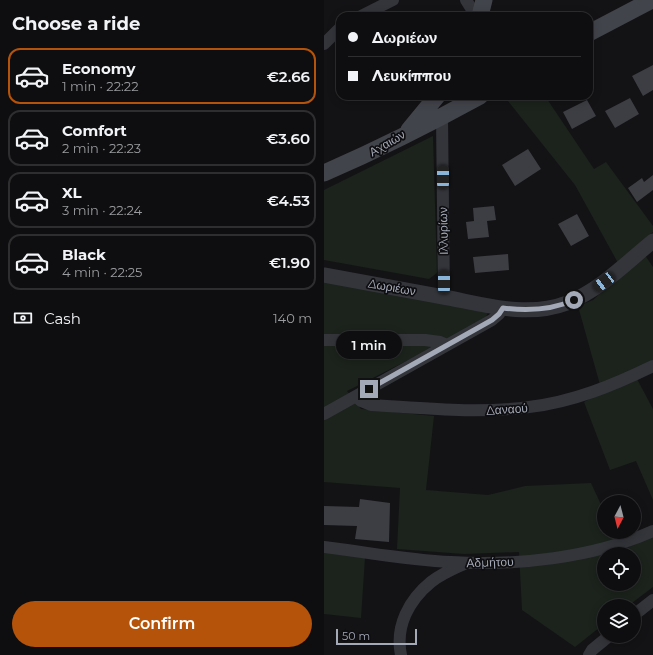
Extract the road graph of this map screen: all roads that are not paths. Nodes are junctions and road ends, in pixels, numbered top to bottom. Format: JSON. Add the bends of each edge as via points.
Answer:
{"nodes":[{"id":1,"x":393,"y":0,"type":"edge"},
{"id":2,"x":466,"y":0,"type":"edge"},
{"id":3,"x":484,"y":0,"type":"edge"},
{"id":4,"x":652,"y":0,"type":"edge"},
{"id":5,"x":369,"y":12,"type":"edge"},
{"id":6,"x":474,"y":12,"type":"edge"},
{"id":7,"x":481,"y":12,"type":"edge"},
{"id":8,"x":593,"y":31,"type":"edge"},
{"id":9,"x":336,"y":32,"type":"edge"},
{"id":10,"x":324,"y":44,"type":"edge"},
{"id":11,"x":434,"y":100,"type":"edge"},
{"id":12,"x":473,"y":100,"type":"edge"},
{"id":13,"x":442,"y":117,"type":"junction"},
{"id":14,"x":403,"y":136,"type":"junction"},
{"id":15,"x":324,"y":173,"type":"edge"},
{"id":16,"x":653,"y":240,"type":"edge"},
{"id":17,"x":324,"y":275,"type":"edge"},
{"id":18,"x":444,"y":297,"type":"junction"},
{"id":19,"x":503,"y":308,"type":"junction"},
{"id":20,"x":324,"y":340,"type":"edge"},
{"id":21,"x":447,"y":345,"type":"junction"},
{"id":22,"x":653,"y":366,"type":"edge"},
{"id":23,"x":356,"y":396,"type":"junction"},
{"id":24,"x":324,"y":414,"type":"edge"},
{"id":25,"x":653,"y":531,"type":"edge"},
{"id":26,"x":324,"y":547,"type":"edge"},
{"id":27,"x":467,"y":563,"type":"junction"},
{"id":28,"x":653,"y":600,"type":"edge"},
{"id":29,"x":641,"y":609,"type":"edge"},
{"id":30,"x":600,"y":643,"type":"edge"},
{"id":31,"x":401,"y":655,"type":"edge"},
{"id":32,"x":589,"y":655,"type":"edge"}],
"edges":[{"from":1,"to":5,"type":"street"},
{"from":2,"to":6,"type":"street"},
{"from":3,"to":7,"type":"main road"},
{"from":4,"to":8,"type":"main road"},
{"from":9,"to":10,"type":"street"},
{"from":11,"to":14,"type":"main road","name":"Αχαιών"},
{"from":12,"to":13,"type":"main road"},
{"from":13,"to":14,"type":"main road"},
{"from":13,"to":18,"type":"street","name":"Ιλλυρίων"},
{"from":14,"to":15,"type":"main road","name":"Αχαιών"},
{"from":16,"to":19,"type":"street","name":"Δωριέων","via":[[600,285],[566,304],[526,310]]},
{"from":17,"to":18,"type":"street","name":"Δωριέων"},
{"from":18,"to":19,"type":"street","name":"Δωριέων"},
{"from":19,"to":21,"type":"street","via":[[492,320]]},
{"from":20,"to":21,"type":"street","via":[[425,340]]},
{"from":21,"to":23,"type":"street"},
{"from":22,"to":23,"type":"street","name":"Δαναού","via":[[570,399],[510,410],[371,405]]},
{"from":23,"to":24,"type":"street"},
{"from":25,"to":27,"type":"street","name":"Αδμήτου","via":[[612,547],[576,554],[531,560]]},
{"from":26,"to":27,"type":"street","name":"Αδμήτου"},
{"from":27,"to":31,"type":"street","via":[[432,581],[415,599],[403,619],[400,631]]},
{"from":28,"to":29,"type":"street"},
{"from":30,"to":32,"type":"street"}]}
